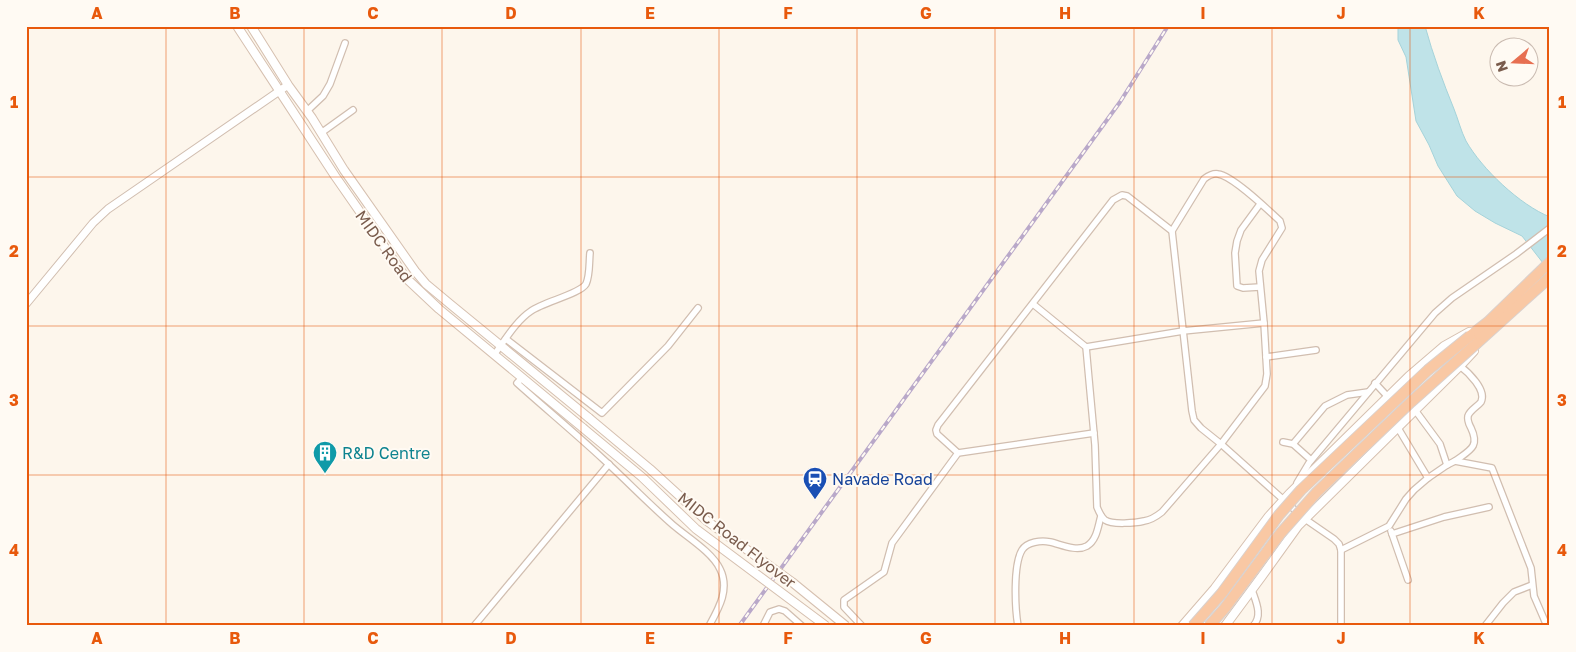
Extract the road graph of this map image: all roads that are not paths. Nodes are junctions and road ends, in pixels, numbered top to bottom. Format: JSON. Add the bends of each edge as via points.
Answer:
{"nodes":[{"id":1,"x":237,"y":26,"type":"edge"},
{"id":2,"x":250,"y":26,"type":"edge"},
{"id":3,"x":345,"y":44,"type":"dead end"},
{"id":4,"x":288,"y":85,"type":"junction"},
{"id":5,"x":279,"y":91,"type":"junction"},
{"id":6,"x":353,"y":110,"type":"dead end"},
{"id":7,"x":306,"y":111,"type":"junction"},
{"id":8,"x":321,"y":133,"type":"junction"},
{"id":9,"x":1260,"y":204,"type":"junction"},
{"id":10,"x":1550,"y":228,"type":"edge"},
{"id":11,"x":1172,"y":231,"type":"junction"},
{"id":12,"x":590,"y":253,"type":"dead end"},
{"id":13,"x":1550,"y":262,"type":"edge"},
{"id":14,"x":1550,"y":277,"type":"edge"},
{"id":15,"x":1260,"y":286,"type":"junction"},
{"id":16,"x":26,"y":304,"type":"edge"},
{"id":17,"x":1033,"y":304,"type":"junction"},
{"id":18,"x":698,"y":308,"type":"dead end"},
{"id":19,"x":1264,"y":323,"type":"junction"},
{"id":20,"x":1491,"y":325,"type":"junction"},
{"id":21,"x":1183,"y":332,"type":"junction"},
{"id":22,"x":506,"y":339,"type":"junction"},
{"id":23,"x":1473,"y":339,"type":"junction"},
{"id":24,"x":500,"y":346,"type":"junction"},
{"id":25,"x":1086,"y":346,"type":"junction"},
{"id":26,"x":1316,"y":350,"type":"dead end"},
{"id":27,"x":494,"y":355,"type":"junction"},
{"id":28,"x":1266,"y":357,"type":"junction"},
{"id":29,"x":1460,"y":366,"type":"junction"},
{"id":30,"x":522,"y":378,"type":"junction"},
{"id":31,"x":1375,"y":383,"type":"junction"},
{"id":32,"x":1368,"y":392,"type":"junction"},
{"id":33,"x":1388,"y":397,"type":"junction"},
{"id":34,"x":1415,"y":410,"type":"junction"},
{"id":35,"x":586,"y":416,"type":"junction"},
{"id":36,"x":580,"y":426,"type":"junction"},
{"id":37,"x":1398,"y":428,"type":"junction"},
{"id":38,"x":1094,"y":433,"type":"junction"},
{"id":39,"x":1283,"y":442,"type":"dead end"},
{"id":40,"x":1221,"y":444,"type":"junction"},
{"id":41,"x":1293,"y":444,"type":"junction"},
{"id":42,"x":958,"y":453,"type":"junction"},
{"id":43,"x":1311,"y":460,"type":"junction"},
{"id":44,"x":1455,"y":461,"type":"junction"},
{"id":45,"x":609,"y":464,"type":"junction"},
{"id":46,"x":1447,"y":465,"type":"junction"},
{"id":47,"x":1428,"y":478,"type":"junction"},
{"id":48,"x":1293,"y":489,"type":"junction"},
{"id":49,"x":1284,"y":499,"type":"junction"},
{"id":50,"x":1489,"y":507,"type":"dead end"},
{"id":51,"x":1101,"y":516,"type":"junction"},
{"id":52,"x":1306,"y":519,"type":"junction"},
{"id":53,"x":1390,"y":526,"type":"junction"},
{"id":54,"x":1392,"y":534,"type":"junction"},
{"id":55,"x":1341,"y":550,"type":"junction"},
{"id":56,"x":1408,"y":580,"type":"dead end"},
{"id":57,"x":1532,"y":585,"type":"junction"},
{"id":58,"x":1252,"y":590,"type":"junction"},
{"id":59,"x":474,"y":626,"type":"edge"},
{"id":60,"x":709,"y":626,"type":"edge"},
{"id":61,"x":763,"y":626,"type":"edge"},
{"id":62,"x":802,"y":626,"type":"edge"},
{"id":63,"x":826,"y":626,"type":"edge"},
{"id":64,"x":846,"y":626,"type":"edge"},
{"id":65,"x":862,"y":626,"type":"edge"},
{"id":66,"x":1018,"y":626,"type":"edge"},
{"id":67,"x":1182,"y":626,"type":"edge"},
{"id":68,"x":1192,"y":626,"type":"edge"},
{"id":69,"x":1209,"y":626,"type":"edge"},
{"id":70,"x":1224,"y":626,"type":"edge"},
{"id":71,"x":1253,"y":626,"type":"edge"},
{"id":72,"x":1341,"y":626,"type":"edge"},
{"id":73,"x":1485,"y":626,"type":"edge"},
{"id":74,"x":1547,"y":626,"type":"edge"}],
"edges":[{"from":1,"to":5,"type":"main road","name":"MIDC Road"},
{"from":2,"to":4,"type":"main road","name":"MIDC Road"},
{"from":3,"to":7,"type":"street","via":[[330,84],[323,96]]},
{"from":4,"to":5,"type":"street"},
{"from":4,"to":7,"type":"main road","name":"MIDC Road"},
{"from":5,"to":16,"type":"street","via":[[108,209]]},
{"from":5,"to":27,"type":"main road","name":"MIDC Road","via":[[406,278]]},
{"from":6,"to":8,"type":"street"},
{"from":7,"to":8,"type":"main road","name":"MIDC Road"},
{"from":8,"to":24,"type":"main road","name":"MIDC Road","via":[[414,271]]},
{"from":9,"to":11,"type":"street","via":[[1234,182],[1212,174],[1204,179]]},
{"from":9,"to":15,"type":"street","via":[[1280,221],[1282,228],[1259,266]]},
{"from":9,"to":15,"type":"street","via":[[1240,230],[1236,253],[1237,286]]},
{"from":10,"to":31,"type":"street","via":[[1435,313]]},
{"from":11,"to":17,"type":"street","via":[[1126,196],[1118,197]]},
{"from":11,"to":21,"type":"street"},
{"from":12,"to":22,"type":"street","via":[[586,283],[581,290],[541,304],[525,316]]},
{"from":13,"to":20,"type":"highway"},
{"from":14,"to":20,"type":"highway"},
{"from":15,"to":19,"type":"street"},
{"from":17,"to":25,"type":"street"},
{"from":17,"to":42,"type":"street","via":[[938,425],[937,434]]},
{"from":18,"to":22,"type":"street","via":[[668,346],[602,413]]},
{"from":19,"to":21,"type":"street"},
{"from":19,"to":28,"type":"street"},
{"from":20,"to":23,"type":"highway"},
{"from":20,"to":29,"type":"main road"},
{"from":20,"to":33,"type":"main road","via":[[1444,346]]},
{"from":21,"to":25,"type":"street"},
{"from":21,"to":40,"type":"street","via":[[1194,420]]},
{"from":22,"to":24,"type":"street"},
{"from":23,"to":68,"type":"highway","bridge":true,"via":[[1428,370],[1301,490],[1278,515],[1222,593]]},
{"from":23,"to":69,"type":"highway","bridge":true,"via":[[1317,492]]},
{"from":24,"to":27,"type":"street"},
{"from":24,"to":35,"type":"main road","name":"MIDC Road"},
{"from":25,"to":38,"type":"street"},
{"from":26,"to":28,"type":"street"},
{"from":27,"to":30,"type":"main road","name":"MIDC Road"},
{"from":28,"to":40,"type":"street","via":[[1264,386]]},
{"from":29,"to":34,"type":"main road"},
{"from":29,"to":44,"type":"street","via":[[1472,376],[1482,398],[1468,417],[1475,443]]},
{"from":30,"to":36,"type":"main road","name":"MIDC Road"},
{"from":30,"to":45,"type":"street","via":[[517,384]]},
{"from":31,"to":32,"type":"street"},
{"from":31,"to":33,"type":"street"},
{"from":32,"to":41,"type":"street","via":[[1347,395],[1325,406]]},
{"from":32,"to":43,"type":"street"},
{"from":33,"to":48,"type":"main road"},
{"from":34,"to":37,"type":"main road"},
{"from":34,"to":46,"type":"street","via":[[1440,444]]},
{"from":35,"to":36,"type":"main road"},
{"from":35,"to":64,"type":"main road","name":"MIDC Road Flyover","bridge":true,"via":[[707,521],[792,582]]},
{"from":36,"to":63,"type":"main road","name":"MIDC Road Flyover","bridge":true,"via":[[642,477],[696,529]]},
{"from":37,"to":47,"type":"street"},
{"from":37,"to":52,"type":"main road"},
{"from":38,"to":42,"type":"street"},
{"from":38,"to":51,"type":"street","via":[[1097,507]]},
{"from":39,"to":41,"type":"street"},
{"from":40,"to":49,"type":"street"},
{"from":40,"to":51,"type":"street","via":[[1154,518],[1112,523]]},
{"from":41,"to":43,"type":"street"},
{"from":42,"to":65,"type":"street","via":[[892,543],[884,572],[844,600],[844,608]]},
{"from":43,"to":48,"type":"street"},
{"from":44,"to":46,"type":"street"},
{"from":44,"to":57,"type":"street","via":[[1492,468],[1531,568]]},
{"from":45,"to":59,"type":"street"},
{"from":45,"to":60,"type":"street","via":[[712,557],[720,568],[724,591]]},
{"from":46,"to":47,"type":"street"},
{"from":47,"to":53,"type":"street","via":[[1406,499]]},
{"from":48,"to":49,"type":"main road"},
{"from":49,"to":52,"type":"street"},
{"from":49,"to":67,"type":"main road"},
{"from":50,"to":54,"type":"street"},
{"from":51,"to":66,"type":"street","via":[[1096,535],[1087,546],[1068,547],[1047,541],[1027,544],[1022,549],[1018,558],[1015,592]]},
{"from":52,"to":55,"type":"street","via":[[1334,539]]},
{"from":52,"to":58,"type":"main road"},
{"from":53,"to":54,"type":"street"},
{"from":53,"to":55,"type":"street"},
{"from":54,"to":56,"type":"street"},
{"from":55,"to":72,"type":"street"},
{"from":57,"to":73,"type":"street","via":[[1514,592]]},
{"from":57,"to":74,"type":"street"},
{"from":58,"to":70,"type":"main road"},
{"from":58,"to":71,"type":"street","via":[[1259,619]]},
{"from":61,"to":62,"type":"street","via":[[770,612],[779,609]]}]}
